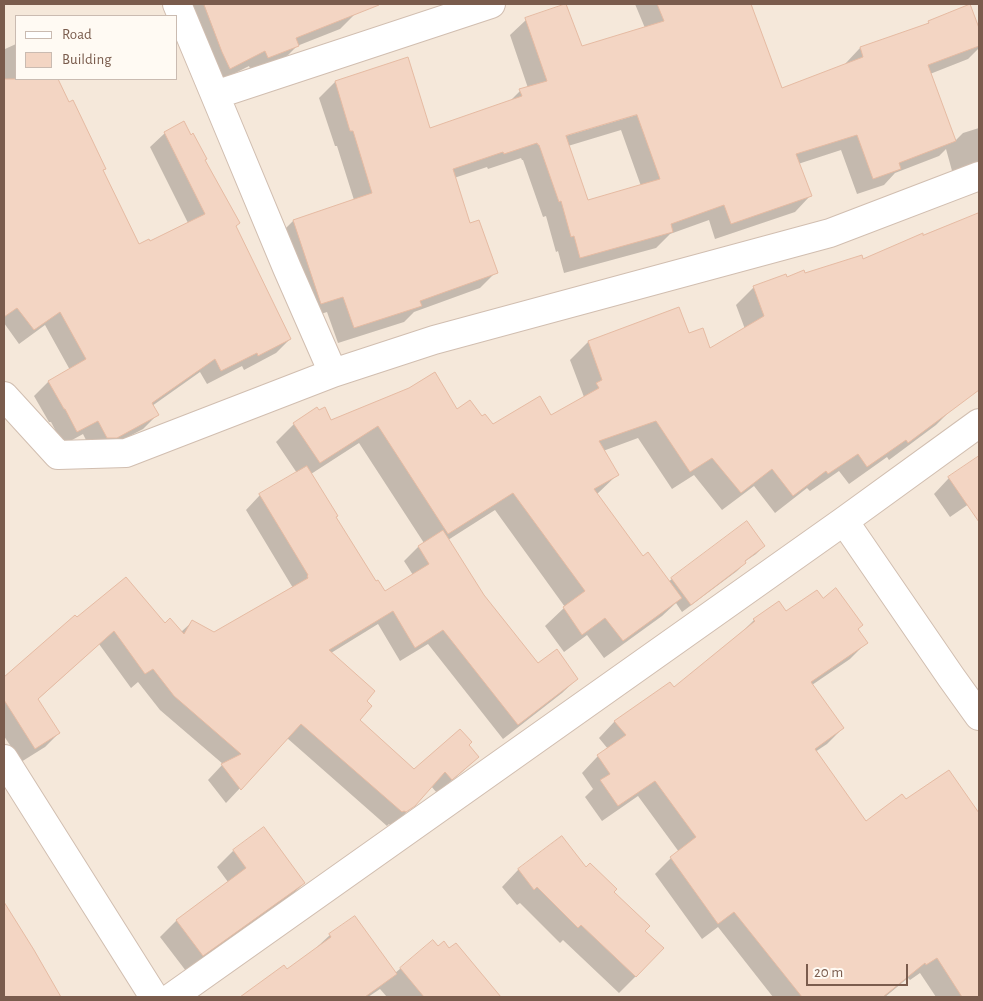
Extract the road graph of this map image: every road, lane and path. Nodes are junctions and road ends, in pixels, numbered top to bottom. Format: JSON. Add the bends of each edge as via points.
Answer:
{"nodes":[{"id":1,"x":177,"y":4,"type":"edge"},
{"id":2,"x":491,"y":4,"type":"edge"},
{"id":3,"x":215,"y":94,"type":"junction"},
{"id":4,"x":979,"y":176,"type":"edge"},
{"id":5,"x":333,"y":373,"type":"junction"},
{"id":6,"x":4,"y":396,"type":"edge"},
{"id":7,"x":979,"y":423,"type":"edge"},
{"id":8,"x":844,"y":521,"type":"junction"},
{"id":9,"x":979,"y":716,"type":"edge"},
{"id":10,"x":4,"y":759,"type":"edge"},
{"id":11,"x":154,"y":997,"type":"edge"},
{"id":12,"x":172,"y":997,"type":"edge"}],
"edges":[{"from":1,"to":3,"type":"street"},
{"from":2,"to":3,"type":"street"},
{"from":3,"to":5,"type":"street"},
{"from":4,"to":5,"type":"street","via":[[830,233],[434,340]]},
{"from":5,"to":6,"type":"street","via":[[126,453],[58,456]]},
{"from":7,"to":8,"type":"street"},
{"from":8,"to":9,"type":"street"},
{"from":8,"to":12,"type":"street"},
{"from":10,"to":11,"type":"street"}]}
